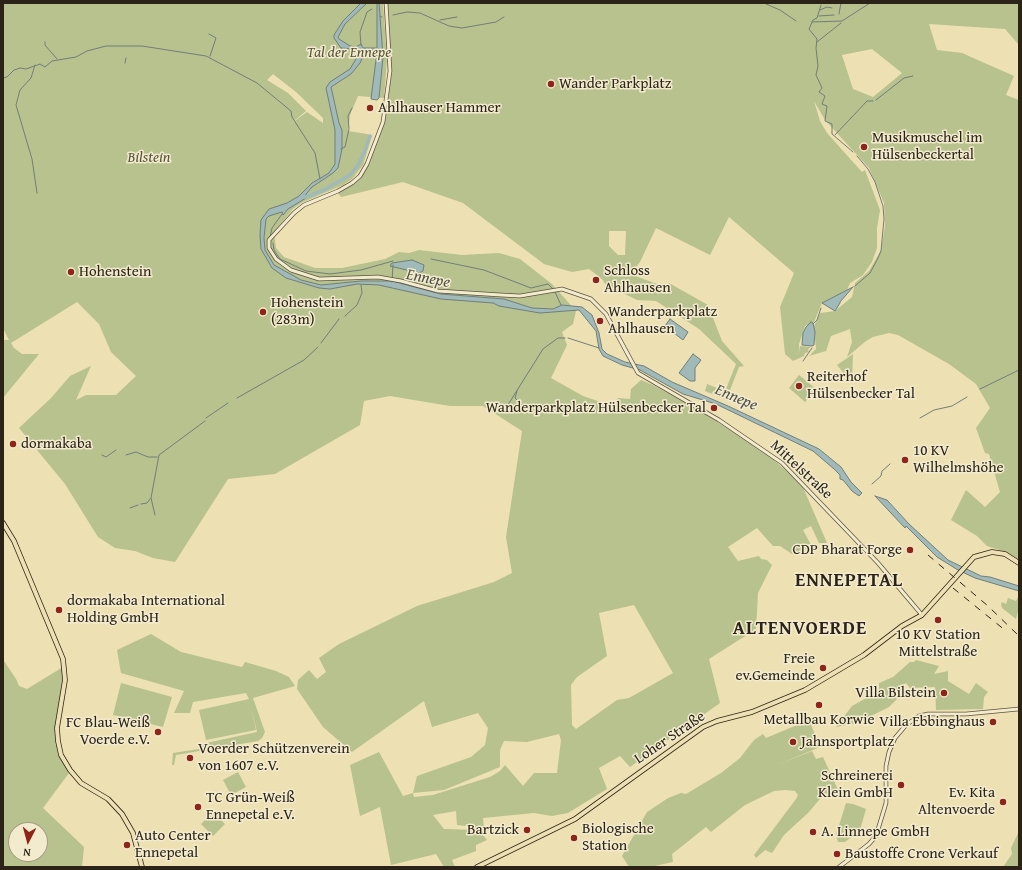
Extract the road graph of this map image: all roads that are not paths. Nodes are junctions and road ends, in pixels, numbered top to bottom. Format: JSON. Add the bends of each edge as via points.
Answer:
{"nodes":[{"id":1,"x":386,"y":3,"type":"edge"},
{"id":2,"x":3,"y":523,"type":"edge"},
{"id":3,"x":1019,"y":563,"type":"edge"},
{"id":4,"x":922,"y":616,"type":"junction"},
{"id":5,"x":1019,"y":709,"type":"edge"},
{"id":6,"x":142,"y":867,"type":"edge"},
{"id":7,"x":477,"y":867,"type":"edge"},
{"id":8,"x":839,"y":867,"type":"edge"}],
"edges":[{"from":1,"to":4,"type":"street","name":"Mittelstraße","via":[[391,66],[389,84],[383,122],[365,169],[345,188],[299,208],[269,240],[270,250],[278,262],[307,276],[329,280],[365,277],[392,279],[451,292],[520,296],[556,288],[592,299],[606,314],[634,369],[643,377],[738,432],[782,463],[878,563]]},
{"from":2,"to":6,"type":"main road","via":[[14,542],[63,659],[65,680],[57,728],[61,754],[81,783],[117,807],[129,825]]},
{"from":3,"to":4,"type":"main road","via":[[1000,553],[988,552],[974,557]]},
{"from":4,"to":7,"type":"main road","name":"Loher Straße","via":[[902,626],[864,655],[810,687],[752,712],[703,727],[578,818]]},
{"from":5,"to":8,"type":"street","via":[[966,714],[928,714],[906,725],[895,738],[889,752],[886,766],[886,803],[876,836]]}]}
